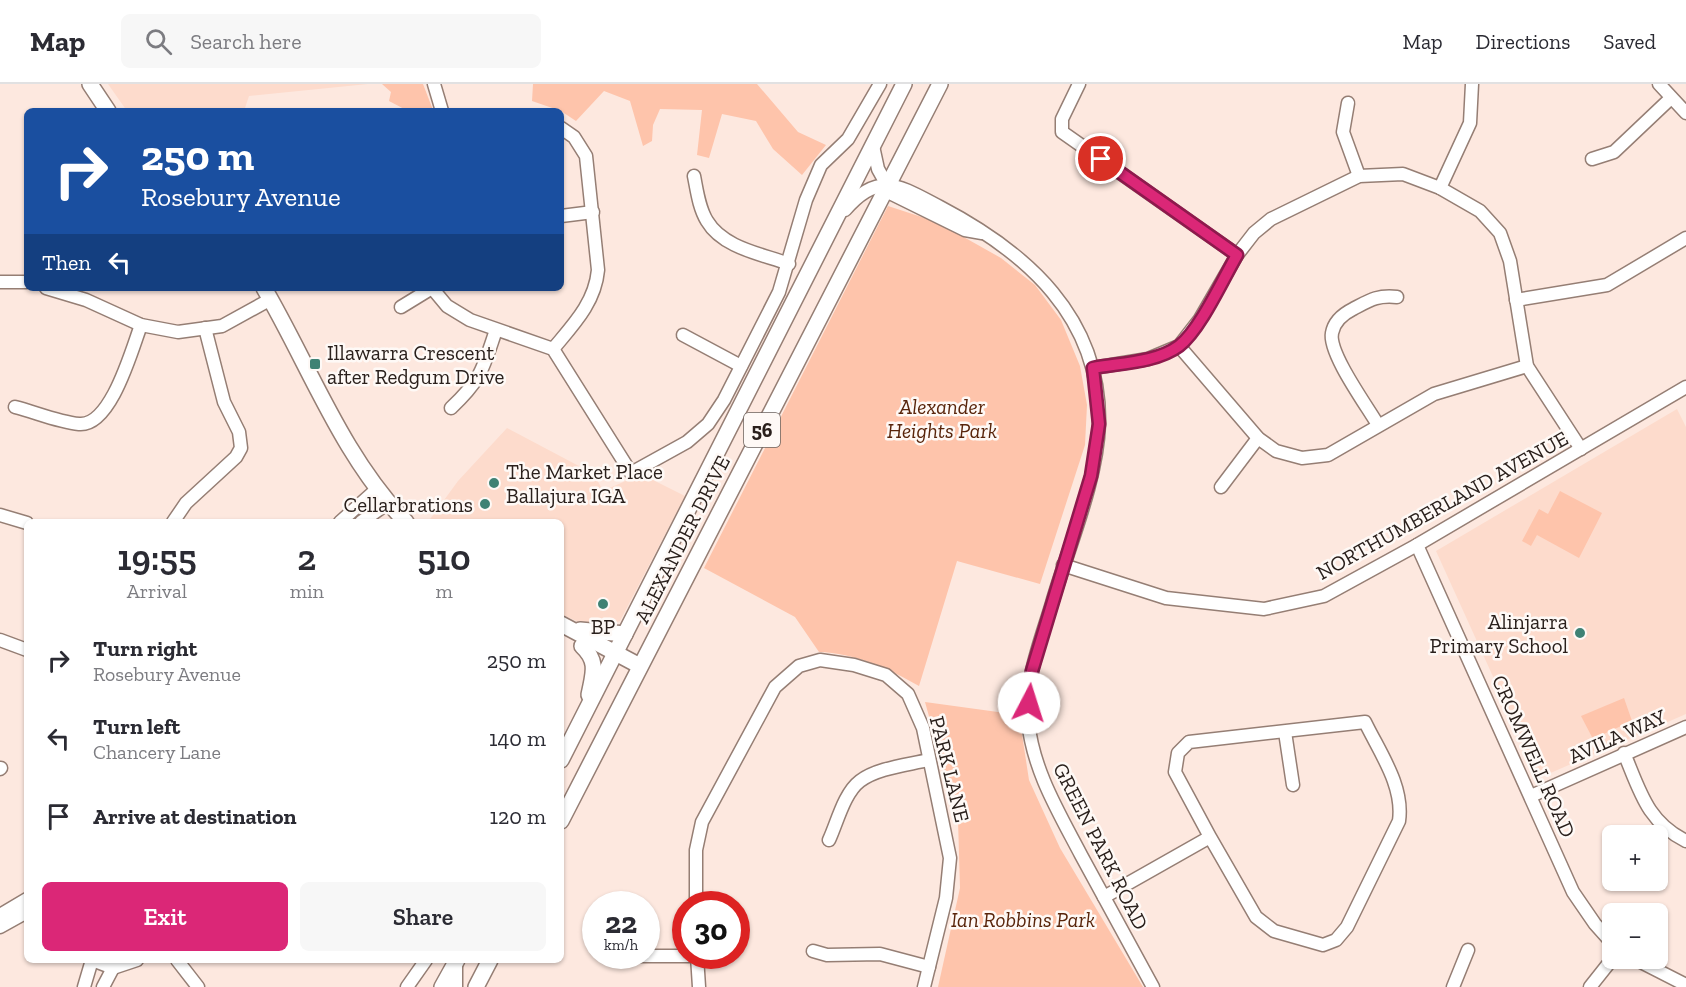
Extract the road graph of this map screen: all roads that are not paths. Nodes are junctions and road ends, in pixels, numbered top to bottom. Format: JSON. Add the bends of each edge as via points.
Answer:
{"nodes":[{"id":1,"x":82,"y":84,"type":"edge"},
{"id":2,"x":90,"y":84,"type":"edge"},
{"id":3,"x":434,"y":84,"type":"edge"},
{"id":4,"x":880,"y":84,"type":"edge"},
{"id":5,"x":904,"y":84,"type":"edge"},
{"id":6,"x":940,"y":84,"type":"edge"},
{"id":7,"x":1079,"y":84,"type":"edge"},
{"id":8,"x":1472,"y":84,"type":"edge"},
{"id":9,"x":1659,"y":84,"type":"edge"},
{"id":10,"x":1671,"y":98,"type":"junction"},
{"id":11,"x":1348,"y":103,"type":"dead end"},
{"id":12,"x":99,"y":108,"type":"edge"},
{"id":13,"x":106,"y":108,"type":"edge"},
{"id":14,"x":441,"y":108,"type":"edge"},
{"id":15,"x":1686,"y":113,"type":"edge"},
{"id":16,"x":564,"y":130,"type":"edge"},
{"id":17,"x":873,"y":146,"type":"junction"},
{"id":18,"x":1592,"y":159,"type":"dead end"},
{"id":19,"x":694,"y":176,"type":"dead end"},
{"id":20,"x":1359,"y":176,"type":"junction"},
{"id":21,"x":888,"y":186,"type":"junction"},
{"id":22,"x":1440,"y":188,"type":"junction"},
{"id":23,"x":593,"y":212,"type":"junction"},
{"id":24,"x":564,"y":216,"type":"edge"},
{"id":25,"x":832,"y":224,"type":"junction"},
{"id":26,"x":1686,"y":238,"type":"edge"},
{"id":27,"x":1237,"y":255,"type":"junction"},
{"id":28,"x":789,"y":264,"type":"junction"},
{"id":29,"x":0,"y":282,"type":"edge"},
{"id":30,"x":24,"y":282,"type":"edge"},
{"id":31,"x":56,"y":291,"type":"edge"},
{"id":32,"x":89,"y":291,"type":"edge"},
{"id":33,"x":427,"y":291,"type":"edge"},
{"id":34,"x":434,"y":291,"type":"edge"},
{"id":35,"x":266,"y":297,"type":"edge"},
{"id":36,"x":1397,"y":297,"type":"dead end"},
{"id":37,"x":86,"y":300,"type":"junction"},
{"id":38,"x":1516,"y":300,"type":"junction"},
{"id":39,"x":401,"y":308,"type":"dead end"},
{"id":40,"x":141,"y":325,"type":"junction"},
{"id":41,"x":205,"y":328,"type":"junction"},
{"id":42,"x":496,"y":330,"type":"junction"},
{"id":43,"x":683,"y":335,"type":"dead end"},
{"id":44,"x":1179,"y":346,"type":"junction"},
{"id":45,"x":553,"y":349,"type":"junction"},
{"id":46,"x":741,"y":366,"type":"junction"},
{"id":47,"x":1527,"y":366,"type":"junction"},
{"id":48,"x":1093,"y":368,"type":"junction"},
{"id":49,"x":1685,"y":390,"type":"edge"},
{"id":50,"x":15,"y":407,"type":"dead end"},
{"id":51,"x":451,"y":408,"type":"dead end"},
{"id":52,"x":1378,"y":425,"type":"junction"},
{"id":53,"x":1258,"y":438,"type":"junction"},
{"id":54,"x":1581,"y":449,"type":"junction"},
{"id":55,"x":1221,"y":487,"type":"dead end"},
{"id":56,"x":374,"y":491,"type":"junction"},
{"id":57,"x":385,"y":505,"type":"junction"},
{"id":58,"x":0,"y":515,"type":"edge"},
{"id":59,"x":175,"y":519,"type":"edge"},
{"id":60,"x":343,"y":519,"type":"edge"},
{"id":61,"x":365,"y":519,"type":"edge"},
{"id":62,"x":393,"y":519,"type":"edge"},
{"id":63,"x":402,"y":519,"type":"edge"},
{"id":64,"x":24,"y":522,"type":"edge"},
{"id":65,"x":1418,"y":545,"type":"junction"},
{"id":66,"x":1063,"y":565,"type":"junction"},
{"id":67,"x":564,"y":625,"type":"edge"},
{"id":68,"x":564,"y":626,"type":"edge"},
{"id":69,"x":625,"y":634,"type":"junction"},
{"id":70,"x":564,"y":637,"type":"edge"},
{"id":71,"x":0,"y":640,"type":"edge"},
{"id":72,"x":582,"y":646,"type":"junction"},
{"id":73,"x":24,"y":649,"type":"edge"},
{"id":74,"x":613,"y":657,"type":"junction"},
{"id":75,"x":638,"y":670,"type":"junction"},
{"id":76,"x":585,"y":712,"type":"junction"},
{"id":77,"x":1686,"y":727,"type":"edge"},
{"id":78,"x":1285,"y":732,"type":"junction"},
{"id":79,"x":1624,"y":753,"type":"junction"},
{"id":80,"x":564,"y":754,"type":"edge"},
{"id":81,"x":928,"y":760,"type":"junction"},
{"id":82,"x":1293,"y":785,"type":"dead end"},
{"id":83,"x":1531,"y":796,"type":"junction"},
{"id":84,"x":564,"y":815,"type":"edge"},
{"id":85,"x":1210,"y":837,"type":"junction"},
{"id":86,"x":829,"y":840,"type":"dead end"},
{"id":87,"x":1686,"y":841,"type":"edge"},
{"id":88,"x":696,"y":891,"type":"edge"},
{"id":89,"x":1104,"y":897,"type":"junction"},
{"id":90,"x":24,"y":901,"type":"edge"},
{"id":91,"x":24,"y":914,"type":"edge"},
{"id":92,"x":0,"y":915,"type":"edge"},
{"id":93,"x":0,"y":927,"type":"edge"},
{"id":94,"x":1602,"y":932,"type":"edge"},
{"id":95,"x":1468,"y":950,"type":"dead end"},
{"id":96,"x":813,"y":951,"type":"dead end"},
{"id":97,"x":91,"y":963,"type":"edge"},
{"id":98,"x":100,"y":963,"type":"edge"},
{"id":99,"x":128,"y":963,"type":"edge"},
{"id":100,"x":179,"y":963,"type":"edge"},
{"id":101,"x":424,"y":963,"type":"edge"},
{"id":102,"x":456,"y":963,"type":"edge"},
{"id":103,"x":457,"y":963,"type":"edge"},
{"id":104,"x":488,"y":963,"type":"edge"},
{"id":105,"x":929,"y":967,"type":"junction"},
{"id":106,"x":113,"y":968,"type":"junction"},
{"id":107,"x":698,"y":969,"type":"edge"},
{"id":108,"x":1604,"y":969,"type":"edge"},
{"id":109,"x":1655,"y":969,"type":"edge"},
{"id":110,"x":1686,"y":984,"type":"edge"},
{"id":111,"x":84,"y":987,"type":"edge"},
{"id":112,"x":103,"y":987,"type":"edge"},
{"id":113,"x":198,"y":987,"type":"edge"},
{"id":114,"x":407,"y":987,"type":"edge"},
{"id":115,"x":442,"y":987,"type":"edge"},
{"id":116,"x":456,"y":987,"type":"edge"},
{"id":117,"x":476,"y":987,"type":"edge"},
{"id":118,"x":699,"y":987,"type":"edge"},
{"id":119,"x":924,"y":987,"type":"edge"},
{"id":120,"x":1153,"y":987,"type":"edge"},
{"id":121,"x":1453,"y":987,"type":"edge"},
{"id":122,"x":1590,"y":987,"type":"edge"}],
"edges":[{"from":1,"to":12,"type":"main road"},
{"from":2,"to":13,"type":"main road"},
{"from":3,"to":14,"type":"street"},
{"from":4,"to":28,"type":"street","via":[[848,139],[821,165],[806,200]]},
{"from":5,"to":17,"type":"main road","name":"ALEXANDER DRIVE","number":"56"},
{"from":6,"to":21,"type":"main road","name":"ALEXANDER DRIVE","number":"56"},
{"from":7,"to":27,"type":"street","via":[[1062,119],[1062,132]]},
{"from":8,"to":22,"type":"street","via":[[1470,123]]},
{"from":9,"to":10,"type":"street"},
{"from":10,"to":15,"type":"street"},
{"from":10,"to":18,"type":"street","via":[[1614,152]]},
{"from":11,"to":20,"type":"street","via":[[1343,132]]},
{"from":16,"to":23,"type":"street","via":[[574,137],[586,156]]},
{"from":17,"to":21,"type":"street","via":[[878,168]]},
{"from":17,"to":25,"type":"main road","name":"ALEXANDER DRIVE","number":"56"},
{"from":19,"to":28,"type":"street","via":[[707,222],[721,236]]},
{"from":20,"to":22,"type":"street","via":[[1403,174]]},
{"from":20,"to":27,"type":"street","via":[[1271,219]]},
{"from":21,"to":25,"type":"street","via":[[864,190]]},
{"from":21,"to":48,"type":"street","name":"GREEN PARK ROAD","via":[[897,184],[969,222],[1023,260],[1057,295],[1077,327]]},
{"from":21,"to":75,"type":"main road","name":"ALEXANDER DRIVE","number":"56"},
{"from":22,"to":38,"type":"street","via":[[1480,211],[1500,232],[1510,261]]},
{"from":23,"to":24,"type":"street"},
{"from":23,"to":45,"type":"street","via":[[596,284],[583,313]]},
{"from":25,"to":69,"type":"main road","name":"ALEXANDER DRIVE","number":"56"},
{"from":26,"to":38,"type":"street","via":[[1607,285]]},
{"from":27,"to":44,"type":"street","via":[[1200,319]]},
{"from":28,"to":46,"type":"street"},
{"from":29,"to":30,"type":"street"},
{"from":31,"to":37,"type":"street"},
{"from":32,"to":37,"type":"street"},
{"from":33,"to":39,"type":"street"},
{"from":34,"to":42,"type":"street","via":[[447,306]]},
{"from":35,"to":41,"type":"street","via":[[222,326]]},
{"from":35,"to":56,"type":"main road","via":[[342,453]]},
{"from":36,"to":52,"type":"street","via":[[1379,295],[1347,312],[1336,322],[1332,335],[1335,351]]},
{"from":37,"to":40,"type":"street"},
{"from":38,"to":47,"type":"street"},
{"from":40,"to":41,"type":"street","via":[[177,332]]},
{"from":40,"to":50,"type":"street","via":[[113,399],[95,418],[81,424]]},
{"from":41,"to":59,"type":"street","via":[[224,402],[239,432],[241,448]]},
{"from":42,"to":45,"type":"street"},
{"from":42,"to":51,"type":"street","via":[[482,374]]},
{"from":43,"to":46,"type":"street"},
{"from":44,"to":48,"type":"street","via":[[1148,359]]},
{"from":44,"to":53,"type":"street"},
{"from":45,"to":46,"type":"street","via":[[631,473],[687,442],[708,424]]},
{"from":47,"to":52,"type":"street","via":[[1434,394]]},
{"from":47,"to":54,"type":"street"},
{"from":48,"to":66,"type":"street","name":"GREEN PARK ROAD","via":[[1099,424],[1091,476]]},
{"from":49,"to":54,"type":"street","name":"NORTHUMBERLAND AVENUE"},
{"from":52,"to":53,"type":"street","via":[[1329,455],[1302,458],[1276,451]]},
{"from":53,"to":55,"type":"street"},
{"from":54,"to":65,"type":"street","name":"NORTHUMBERLAND AVENUE"},
{"from":56,"to":57,"type":"main road"},
{"from":56,"to":60,"type":"street"},
{"from":57,"to":61,"type":"street"},
{"from":57,"to":62,"type":"main road"},
{"from":57,"to":63,"type":"main road"},
{"from":58,"to":64,"type":"street"},
{"from":65,"to":66,"type":"street","name":"NORTHUMBERLAND AVENUE","via":[[1324,596],[1264,609],[1166,598]]},
{"from":65,"to":83,"type":"street","name":"CROMWELL ROAD"},
{"from":66,"to":89,"type":"street","name":"GREEN PARK ROAD","via":[[1032,671],[1028,719],[1040,777]]},
{"from":67,"to":69,"type":"main road"},
{"from":68,"to":74,"type":"main road"},
{"from":69,"to":74,"type":"main road","name":"ALEXANDER DRIVE","number":"56"},
{"from":70,"to":72,"type":"main road"},
{"from":71,"to":73,"type":"street"},
{"from":72,"to":74,"type":"main road"},
{"from":72,"to":76,"type":"main road","via":[[594,665]]},
{"from":74,"to":75,"type":"main road"},
{"from":74,"to":76,"type":"main road","name":"ALEXANDER DRIVE","number":"56"},
{"from":75,"to":84,"type":"main road","name":"ALEXANDER DRIVE","number":"56"},
{"from":76,"to":80,"type":"main road","name":"ALEXANDER DRIVE","number":"56"},
{"from":77,"to":79,"type":"street","name":"AVILA WAY"},
{"from":78,"to":82,"type":"street"},
{"from":78,"to":85,"type":"street","via":[[1189,742],[1178,753],[1174,772]]},
{"from":78,"to":85,"type":"street","via":[[1365,722],[1397,788],[1399,821],[1347,927],[1336,940],[1323,945],[1274,931],[1256,917]]},
{"from":79,"to":83,"type":"street","name":"AVILA WAY"},
{"from":79,"to":87,"type":"street","via":[[1648,810],[1661,826]]},
{"from":81,"to":86,"type":"street","via":[[860,781]]},
{"from":81,"to":88,"type":"street","name":"PARK LANE","via":[[923,728],[908,694],[886,675],[820,660],[799,666],[775,687],[702,822],[696,850]]},
{"from":81,"to":105,"type":"street","name":"PARK LANE","via":[[950,858],[946,898]]},
{"from":83,"to":94,"type":"street","name":"CROMWELL ROAD","via":[[1573,892]]},
{"from":85,"to":89,"type":"street"},
{"from":89,"to":120,"type":"street","name":"GREEN PARK ROAD"},
{"from":90,"to":92,"type":"street"},
{"from":91,"to":93,"type":"street"},
{"from":95,"to":121,"type":"street"},
{"from":96,"to":105,"type":"street","via":[[827,955],[880,954]]},
{"from":97,"to":111,"type":"street"},
{"from":98,"to":106,"type":"street"},
{"from":99,"to":106,"type":"street"},
{"from":100,"to":113,"type":"street"},
{"from":101,"to":114,"type":"street"},
{"from":102,"to":115,"type":"main road"},
{"from":103,"to":116,"type":"street"},
{"from":104,"to":117,"type":"main road"},
{"from":105,"to":119,"type":"street","name":"PARK LANE"},
{"from":106,"to":112,"type":"street"},
{"from":107,"to":118,"type":"street"},
{"from":108,"to":122,"type":"street"},
{"from":109,"to":110,"type":"street"}]}
